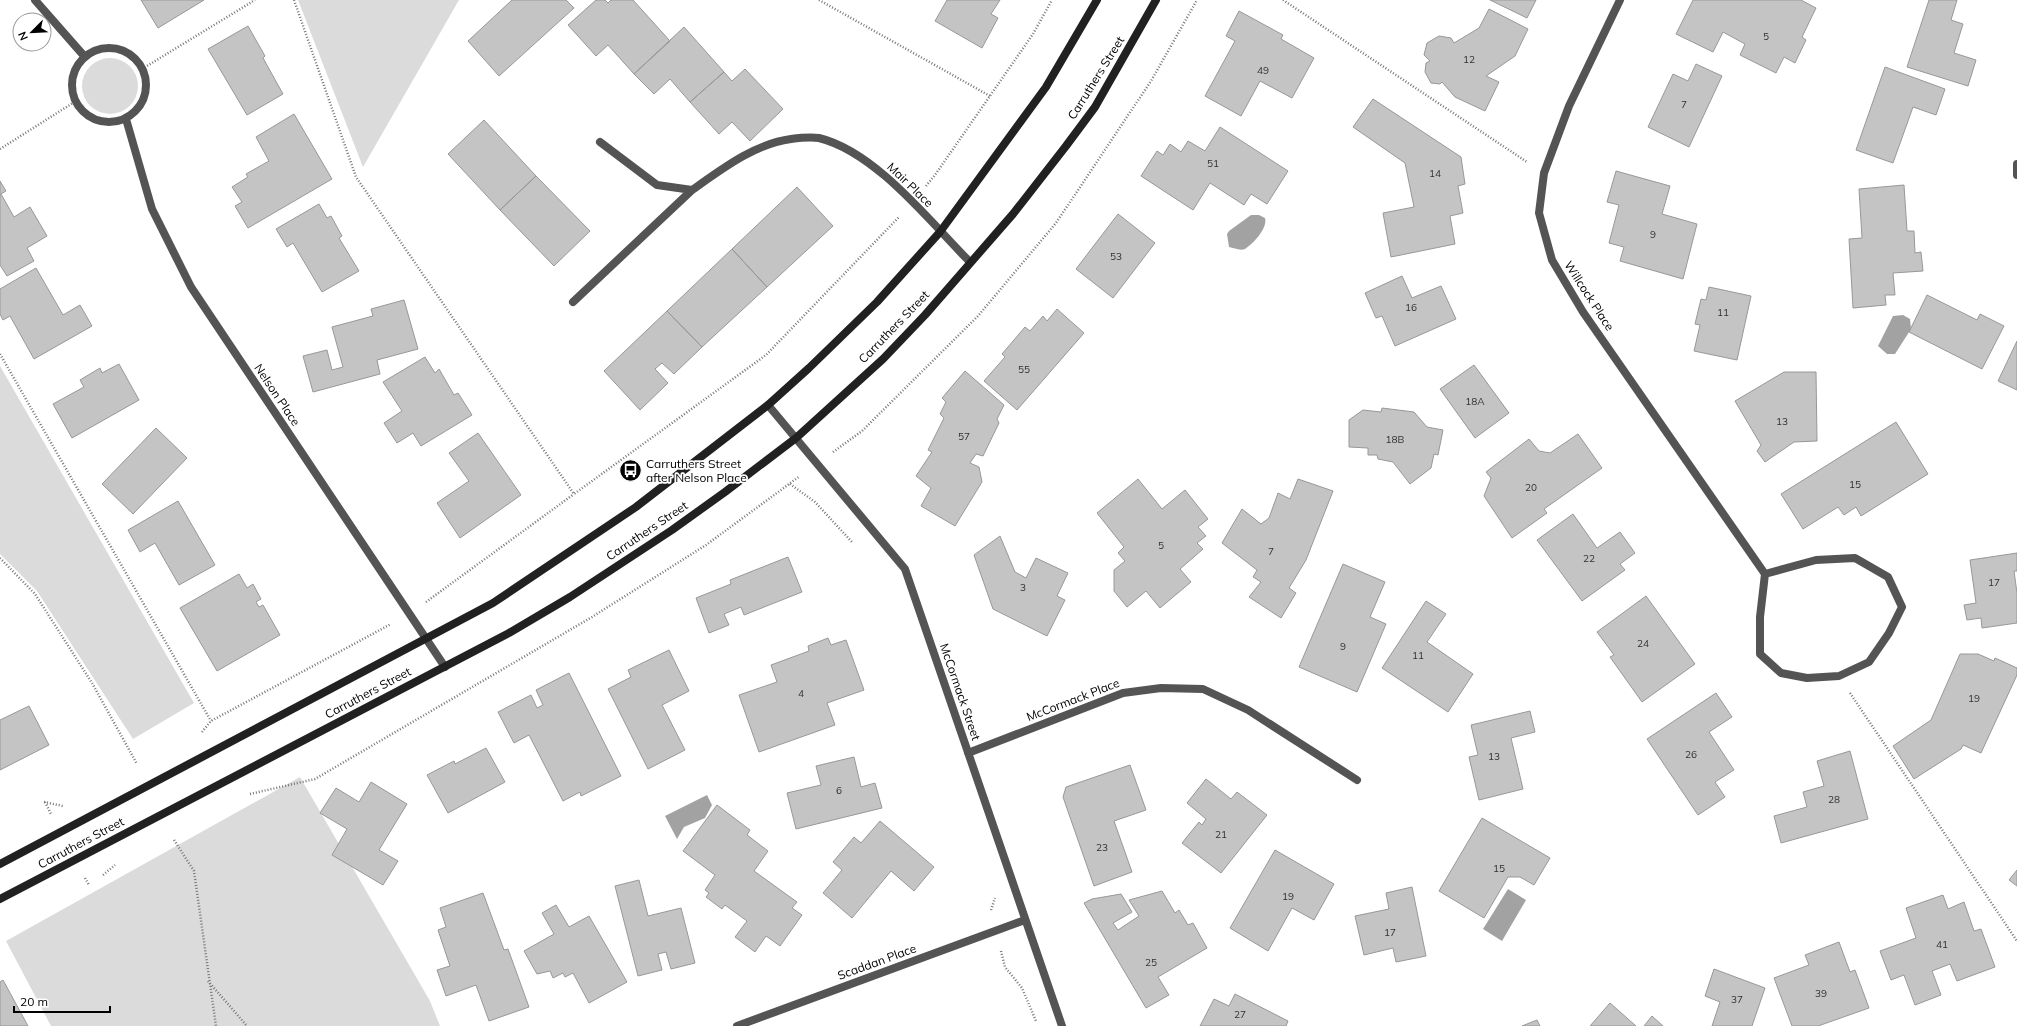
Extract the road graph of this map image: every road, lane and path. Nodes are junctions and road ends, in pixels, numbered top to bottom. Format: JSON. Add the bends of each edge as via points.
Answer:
{"nodes":[{"id":1,"x":35,"y":0,"type":"edge"},
{"id":2,"x":255,"y":0,"type":"edge"},
{"id":3,"x":818,"y":0,"type":"edge"},
{"id":4,"x":1097,"y":0,"type":"edge"},
{"id":5,"x":1156,"y":0,"type":"edge"},
{"id":6,"x":1283,"y":0,"type":"edge"},
{"id":7,"x":1620,"y":0,"type":"edge"},
{"id":8,"x":85,"y":57,"type":"junction"},
{"id":9,"x":142,"y":69,"type":"junction"},
{"id":10,"x":990,"y":96,"type":"dead end"},
{"id":11,"x":76,"y":101,"type":"junction"},
{"id":12,"x":126,"y":119,"type":"junction"},
{"id":13,"x":600,"y":142,"type":"dead end"},
{"id":14,"x":0,"y":149,"type":"edge"},
{"id":15,"x":2017,"y":164,"type":"edge"},
{"id":16,"x":1544,"y":173,"type":"junction"},
{"id":17,"x":2017,"y":175,"type":"edge"},
{"id":18,"x":692,"y":190,"type":"junction"},
{"id":19,"x":940,"y":232,"type":"junction"},
{"id":20,"x":970,"y":262,"type":"junction"},
{"id":21,"x":573,"y":302,"type":"dead end"},
{"id":22,"x":0,"y":354,"type":"edge"},
{"id":23,"x":768,"y":405,"type":"junction"},
{"id":24,"x":796,"y":438,"type":"junction"},
{"id":25,"x":790,"y":484,"type":"dead end"},
{"id":26,"x":574,"y":494,"type":"dead end"},
{"id":27,"x":856,"y":546,"type":"dead end"},
{"id":28,"x":0,"y":558,"type":"edge"},
{"id":29,"x":1765,"y":574,"type":"junction"},
{"id":30,"x":409,"y":614,"type":"junction"},
{"id":31,"x":426,"y":639,"type":"junction"},
{"id":32,"x":444,"y":667,"type":"junction"},
{"id":33,"x":1839,"y":676,"type":"junction"},
{"id":34,"x":211,"y":721,"type":"junction"},
{"id":35,"x":198,"y":737,"type":"dead end"},
{"id":36,"x":968,"y":753,"type":"junction"},
{"id":37,"x":137,"y":764,"type":"dead end"},
{"id":38,"x":1357,"y":780,"type":"dead end"},
{"id":39,"x":174,"y":840,"type":"dead end"},
{"id":40,"x":0,"y":864,"type":"edge"},
{"id":41,"x":996,"y":895,"type":"dead end"},
{"id":42,"x":0,"y":899,"type":"edge"},
{"id":43,"x":1025,"y":920,"type":"junction"},
{"id":44,"x":995,"y":931,"type":"junction"},
{"id":45,"x":2017,"y":942,"type":"edge"},
{"id":46,"x":208,"y":980,"type":"junction"},
{"id":47,"x":216,"y":1026,"type":"edge"},
{"id":48,"x":247,"y":1026,"type":"edge"},
{"id":49,"x":737,"y":1026,"type":"edge"},
{"id":50,"x":1038,"y":1026,"type":"edge"},
{"id":51,"x":1062,"y":1026,"type":"edge"}],
"edges":[{"from":1,"to":8,"type":"street"},
{"from":2,"to":9,"type":"path"},
{"from":3,"to":10,"type":"path"},
{"from":4,"to":19,"type":"main road","name":"Carruthers Street","via":[[1046,87]]},
{"from":5,"to":20,"type":"main road","name":"Carruthers Street","via":[[1095,108],[1013,214]]},
{"from":6,"to":16,"type":"path"},
{"from":7,"to":16,"type":"street","name":"Willcock Place","via":[[1569,106]]},
{"from":8,"to":9,"type":"street","via":[[102,48],[122,50],[138,61]]},
{"from":8,"to":11,"type":"street","via":[[79,64],[72,82]]},
{"from":9,"to":12,"type":"street","via":[[146,78],[144,97],[134,114]]},
{"from":11,"to":12,"type":"street","via":[[88,116],[97,120],[116,122]]},
{"from":11,"to":14,"type":"path"},
{"from":12,"to":30,"type":"street","name":"Nelson Place","via":[[152,209],[191,288]]},
{"from":13,"to":18,"type":"street","via":[[657,185]]},
{"from":15,"to":17,"type":"street"},
{"from":16,"to":29,"type":"street","name":"Willcock Place","via":[[1539,213],[1552,260],[1583,312]]},
{"from":18,"to":19,"type":"street","name":"Mair Place","via":[[731,162],[766,146],[791,139],[818,138],[850,151],[885,175]]},
{"from":18,"to":21,"type":"street","name":"Mair Place"},
{"from":19,"to":20,"type":"street","name":"Mair Place"},
{"from":19,"to":23,"type":"main road","name":"Carruthers Street","via":[[877,302]]},
{"from":20,"to":24,"type":"main road","name":"Carruthers Street","via":[[883,359]]},
{"from":22,"to":34,"type":"path"},
{"from":23,"to":24,"type":"street","name":"McCormack Street"},
{"from":23,"to":31,"type":"main road","name":"Carruthers Street","via":[[636,507],[493,604]]},
{"from":24,"to":32,"type":"main road","name":"Carruthers Street","via":[[678,526],[570,597]]},
{"from":24,"to":36,"type":"street","name":"McCormack Street","via":[[905,569]]},
{"from":25,"to":27,"type":"path","via":[[815,502]]},
{"from":26,"to":30,"type":"path"},
{"from":28,"to":37,"type":"path","via":[[35,594],[92,683]]},
{"from":29,"to":33,"type":"street","via":[[1760,617],[1760,654],[1781,673],[1807,678]]},
{"from":29,"to":33,"type":"street","via":[[1816,560],[1855,558],[1888,576],[1902,607],[1889,633],[1869,662]]},
{"from":30,"to":31,"type":"street","name":"Nelson Place"},
{"from":30,"to":34,"type":"path"},
{"from":31,"to":32,"type":"street","name":"Nelson Place"},
{"from":31,"to":40,"type":"main road","name":"Carruthers Street"},
{"from":32,"to":42,"type":"main road","name":"Carruthers Street"},
{"from":33,"to":45,"type":"path"},
{"from":34,"to":35,"type":"path"},
{"from":36,"to":38,"type":"street","name":"McCormack Place","via":[[1123,693],[1161,688],[1203,689],[1248,710]]},
{"from":36,"to":43,"type":"street","name":"McCormack Street"},
{"from":39,"to":46,"type":"path","via":[[194,871]]},
{"from":41,"to":44,"type":"path","via":[[990,913]]},
{"from":43,"to":44,"type":"street","name":"Scaddan Place"},
{"from":43,"to":51,"type":"street","name":"McCormack Street"},
{"from":44,"to":49,"type":"street","name":"Scaddan Place"},
{"from":44,"to":50,"type":"path","via":[[1005,967],[1022,988]]},
{"from":46,"to":47,"type":"path"},
{"from":46,"to":48,"type":"path"}]}
